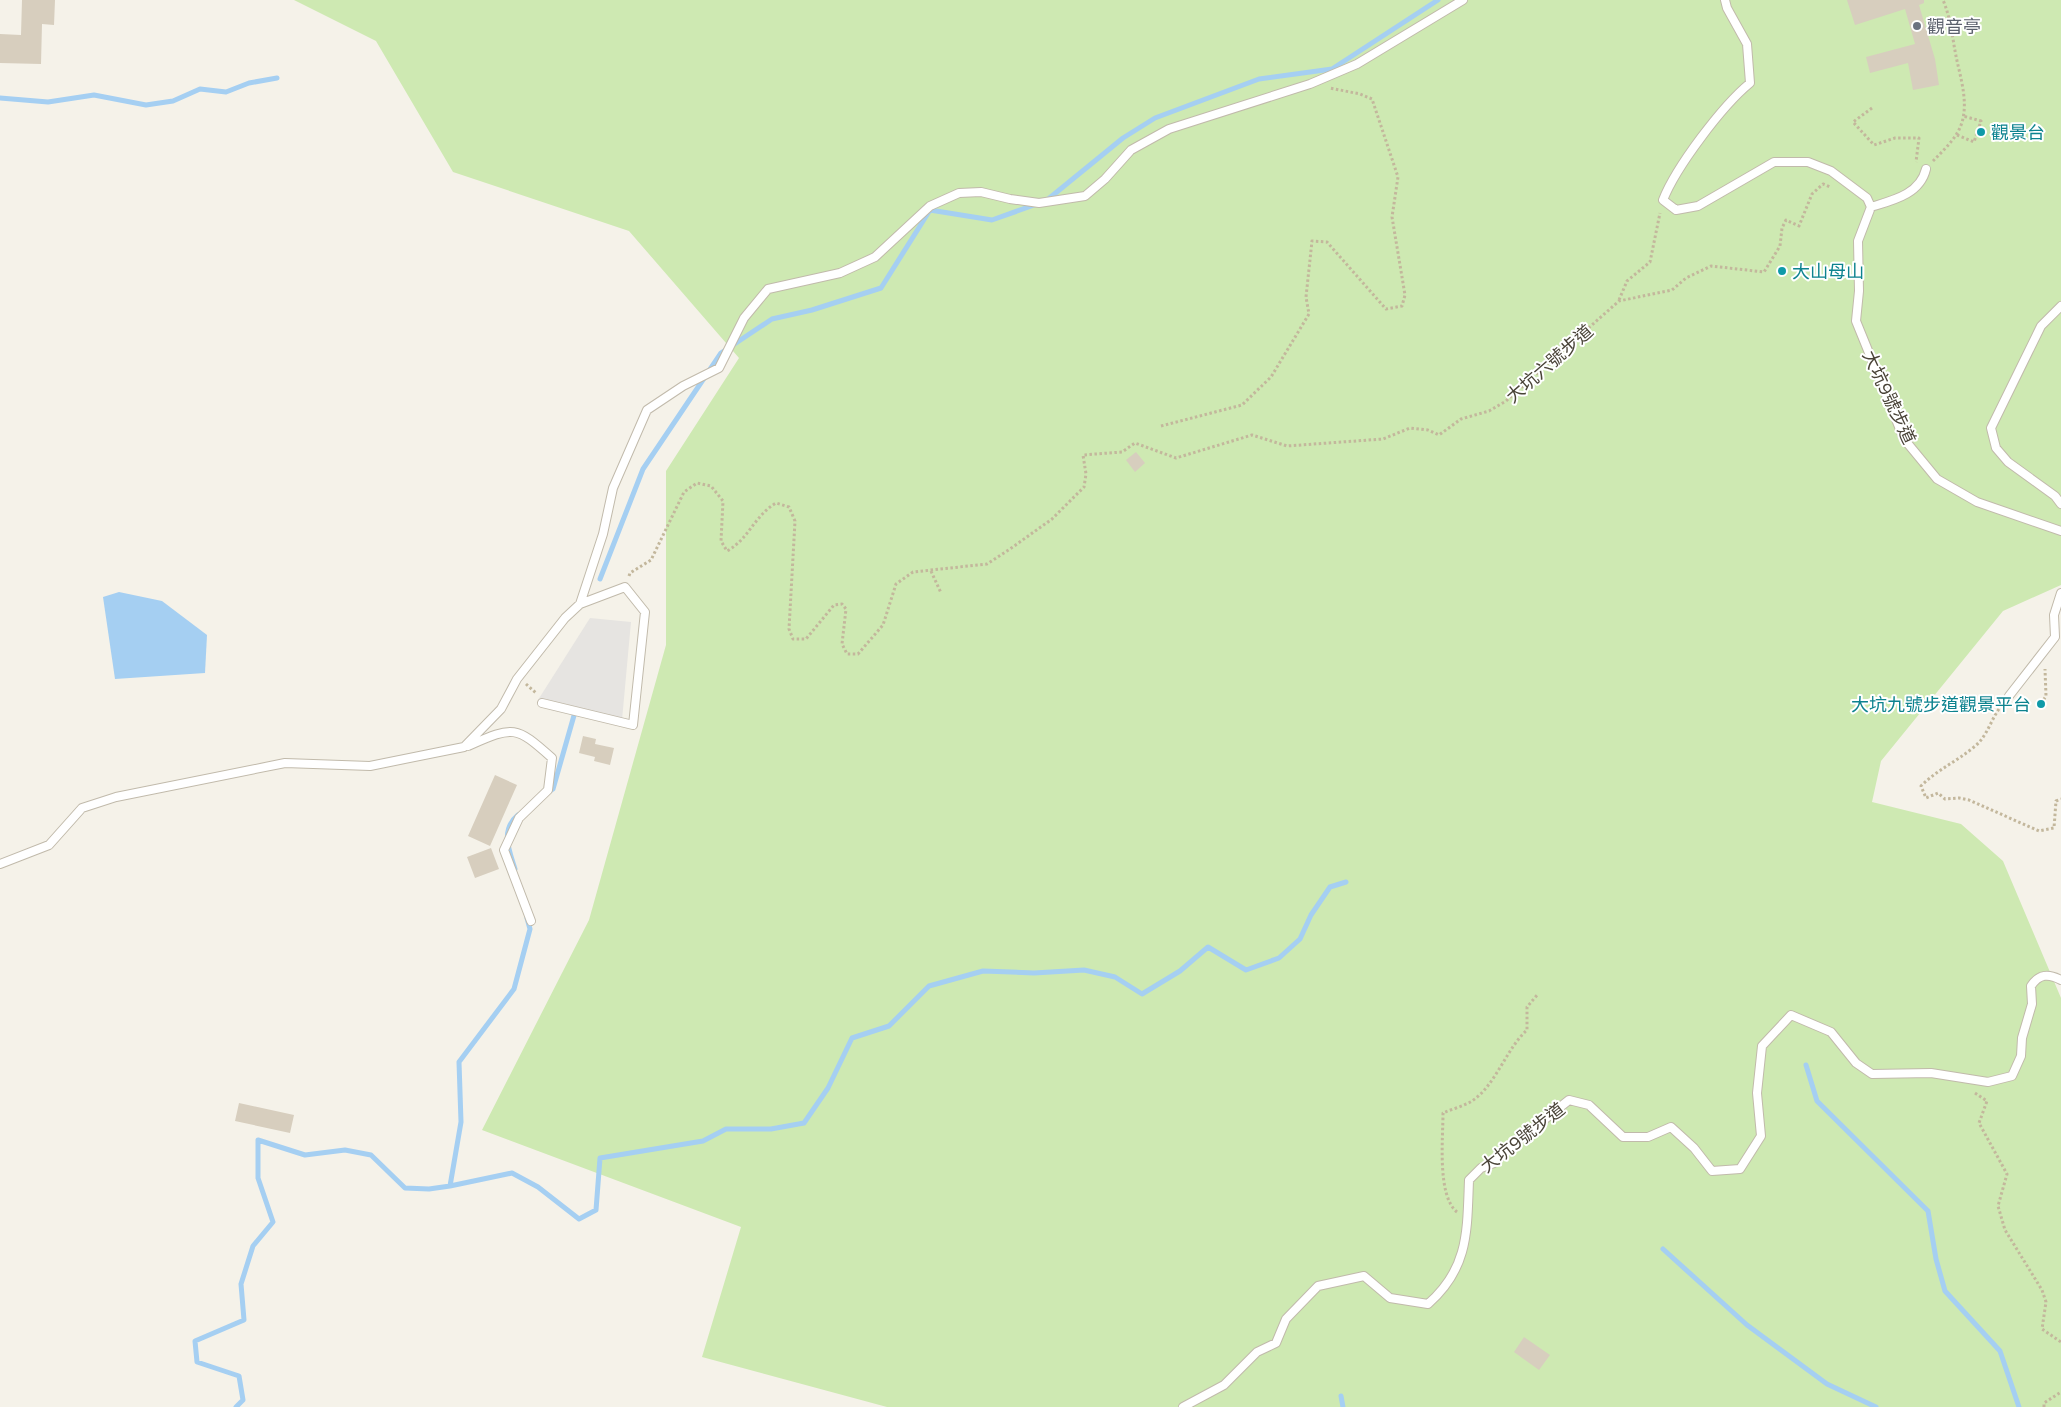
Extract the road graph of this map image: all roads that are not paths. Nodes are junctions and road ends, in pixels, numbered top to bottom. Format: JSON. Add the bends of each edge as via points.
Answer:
{"nodes":[{"id":1,"x":1463,"y":0,"type":"edge"},
{"id":2,"x":1725,"y":0,"type":"edge"},
{"id":3,"x":1926,"y":169,"type":"road end"},
{"id":4,"x":1871,"y":207,"type":"junction"},
{"id":5,"x":2061,"y":306,"type":"edge"},
{"id":6,"x":2061,"y":504,"type":"edge"},
{"id":7,"x":2061,"y":531,"type":"edge"},
{"id":8,"x":2061,"y":593,"type":"edge"},
{"id":9,"x":580,"y":604,"type":"junction"},
{"id":10,"x":2009,"y":696,"type":"road end"},
{"id":11,"x":542,"y":703,"type":"dead end"},
{"id":12,"x":464,"y":747,"type":"junction"},
{"id":13,"x":0,"y":864,"type":"edge"},
{"id":14,"x":531,"y":922,"type":"dead end"},
{"id":15,"x":2061,"y":980,"type":"edge"},
{"id":16,"x":1183,"y":1407,"type":"edge"}],
"edges":[{"from":1,"to":9,"type":"lane","via":[[1357,64],[1310,84],[1169,128],[1131,150],[1085,196],[1039,203],[981,192],[960,194],[930,206],[875,257],[840,273],[768,289],[744,318],[719,368],[683,386],[647,410],[613,488]]},
{"from":2,"to":4,"type":"lane","via":[[1747,44],[1750,83],[1735,95],[1670,180],[1663,200],[1676,210],[1698,206],[1774,162],[1808,162],[1831,171],[1867,198]]},
{"from":3,"to":4,"type":"lane","via":[[1924,180],[1917,189]]},
{"from":4,"to":7,"type":"lane","name":"大坑9號步道","via":[[1858,241],[1856,321],[1904,439],[1937,479],[1977,502]]},
{"from":5,"to":6,"type":"lane","via":[[2041,326],[1992,428],[1996,448],[2008,462],[2055,496]]},
{"from":8,"to":10,"type":"lane","via":[[2054,615],[2056,637]]},
{"from":9,"to":11,"type":"lane","via":[[625,587],[645,612],[633,725]]},
{"from":9,"to":12,"type":"lane","via":[[517,679],[500,709]]},
{"from":12,"to":13,"type":"lane","via":[[370,766],[285,763],[116,797],[82,808],[49,846]]},
{"from":12,"to":14,"type":"lane","via":[[503,730],[526,735],[552,758],[548,790],[520,818],[504,850]]},
{"from":15,"to":16,"type":"lane","name":"大坑9號步道","via":[[2047,974],[2036,978],[2030,986],[2032,1004],[2022,1038],[2022,1056],[2012,1076],[1988,1082],[1931,1073],[1872,1074],[1856,1063],[1831,1032],[1791,1015],[1762,1046],[1757,1093],[1761,1136],[1740,1168],[1712,1171],[1694,1148],[1671,1127],[1648,1137],[1624,1138],[1589,1104],[1569,1100],[1470,1180],[1459,1265],[1441,1292],[1428,1304],[1390,1298],[1364,1276],[1318,1286],[1286,1319],[1276,1343],[1257,1352],[1224,1385]]}]}
